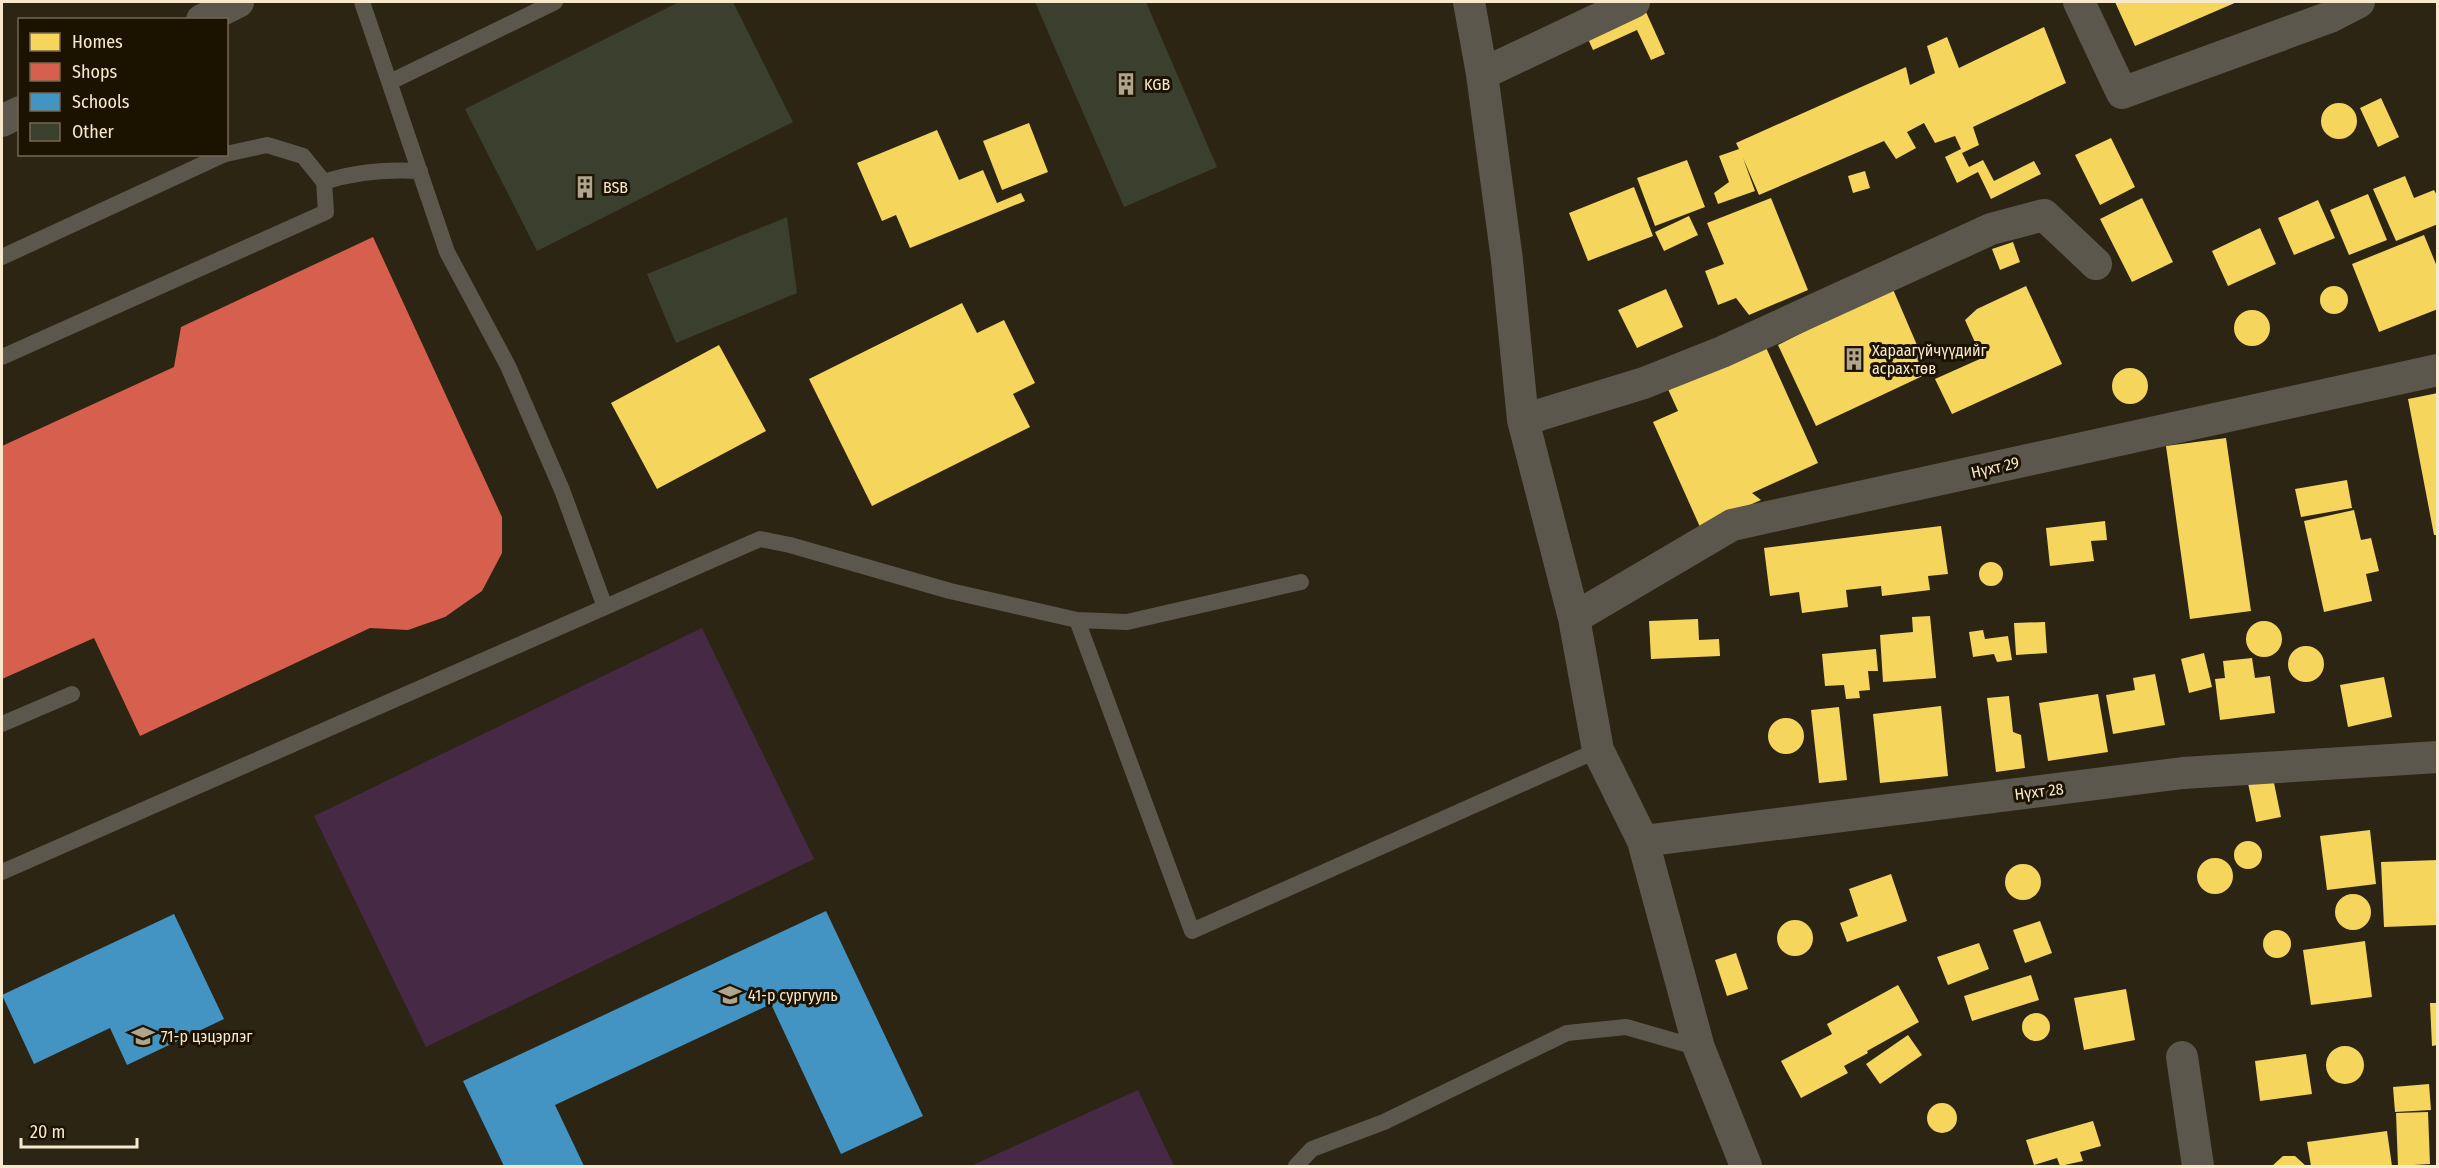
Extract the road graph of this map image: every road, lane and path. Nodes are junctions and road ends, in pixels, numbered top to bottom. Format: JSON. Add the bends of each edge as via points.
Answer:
{"nodes":[{"id":1,"x":238,"y":2,"type":"edge"},
{"id":2,"x":362,"y":2,"type":"edge"},
{"id":3,"x":555,"y":2,"type":"edge"},
{"id":4,"x":1469,"y":2,"type":"edge"},
{"id":5,"x":1634,"y":2,"type":"edge"},
{"id":6,"x":2079,"y":2,"type":"edge"},
{"id":7,"x":2360,"y":2,"type":"edge"},
{"id":8,"x":206,"y":18,"type":"edge"},
{"id":9,"x":1482,"y":74,"type":"junction"},
{"id":10,"x":390,"y":82,"type":"junction"},
{"id":11,"x":18,"y":113,"type":"edge"},
{"id":12,"x":2,"y":121,"type":"edge"},
{"id":13,"x":228,"y":154,"type":"edge"},
{"id":14,"x":222,"y":156,"type":"edge"},
{"id":15,"x":420,"y":171,"type":"junction"},
{"id":16,"x":324,"y":182,"type":"junction"},
{"id":17,"x":2,"y":257,"type":"edge"},
{"id":18,"x":2096,"y":264,"type":"dead end"},
{"id":19,"x":2,"y":357,"type":"edge"},
{"id":20,"x":2438,"y":370,"type":"edge"},
{"id":21,"x":1523,"y":420,"type":"junction"},
{"id":22,"x":1301,"y":582,"type":"dead end"},
{"id":23,"x":605,"y":607,"type":"junction"},
{"id":24,"x":1574,"y":618,"type":"junction"},
{"id":25,"x":1077,"y":621,"type":"junction"},
{"id":26,"x":72,"y":694,"type":"dead end"},
{"id":27,"x":2,"y":724,"type":"edge"},
{"id":28,"x":1598,"y":750,"type":"junction"},
{"id":29,"x":2438,"y":757,"type":"edge"},
{"id":30,"x":1642,"y":841,"type":"junction"},
{"id":31,"x":2,"y":872,"type":"edge"},
{"id":32,"x":1699,"y":1048,"type":"junction"},
{"id":33,"x":2182,"y":1057,"type":"dead end"},
{"id":34,"x":1296,"y":1167,"type":"edge"},
{"id":35,"x":1746,"y":1167,"type":"edge"},
{"id":36,"x":2199,"y":1167,"type":"edge"}],
"edges":[{"from":1,"to":8,"type":"street"},
{"from":2,"to":10,"type":"lane"},
{"from":3,"to":10,"type":"lane"},
{"from":4,"to":9,"type":"street"},
{"from":5,"to":9,"type":"street"},
{"from":6,"to":7,"type":"street","via":[[2122,93],[2330,17]]},
{"from":9,"to":21,"type":"street"},
{"from":10,"to":15,"type":"lane"},
{"from":11,"to":12,"type":"street"},
{"from":13,"to":16,"type":"lane","via":[[267,145],[303,156]]},
{"from":14,"to":17,"type":"lane"},
{"from":15,"to":16,"type":"lane","via":[[386,169]]},
{"from":15,"to":23,"type":"lane","via":[[447,252],[508,366],[562,490]]},
{"from":16,"to":19,"type":"lane","via":[[326,212]]},
{"from":18,"to":21,"type":"street","via":[[2044,215],[1991,229],[1722,352],[1644,383]]},
{"from":20,"to":24,"type":"street","name":"Нүхт 29","via":[[1731,525]]},
{"from":21,"to":24,"type":"street"},
{"from":22,"to":25,"type":"lane","via":[[1127,622]]},
{"from":23,"to":25,"type":"lane","via":[[760,539]]},
{"from":23,"to":31,"type":"lane"},
{"from":24,"to":28,"type":"street"},
{"from":25,"to":28,"type":"lane","via":[[1192,931]]},
{"from":26,"to":27,"type":"lane"},
{"from":28,"to":30,"type":"street"},
{"from":29,"to":30,"type":"street","name":"Нүхт 28","via":[[2183,773]]},
{"from":30,"to":32,"type":"street"},
{"from":32,"to":34,"type":"lane","via":[[1626,1027],[1567,1033],[1384,1122],[1311,1149]]},
{"from":32,"to":35,"type":"street"},
{"from":33,"to":36,"type":"street"}]}
